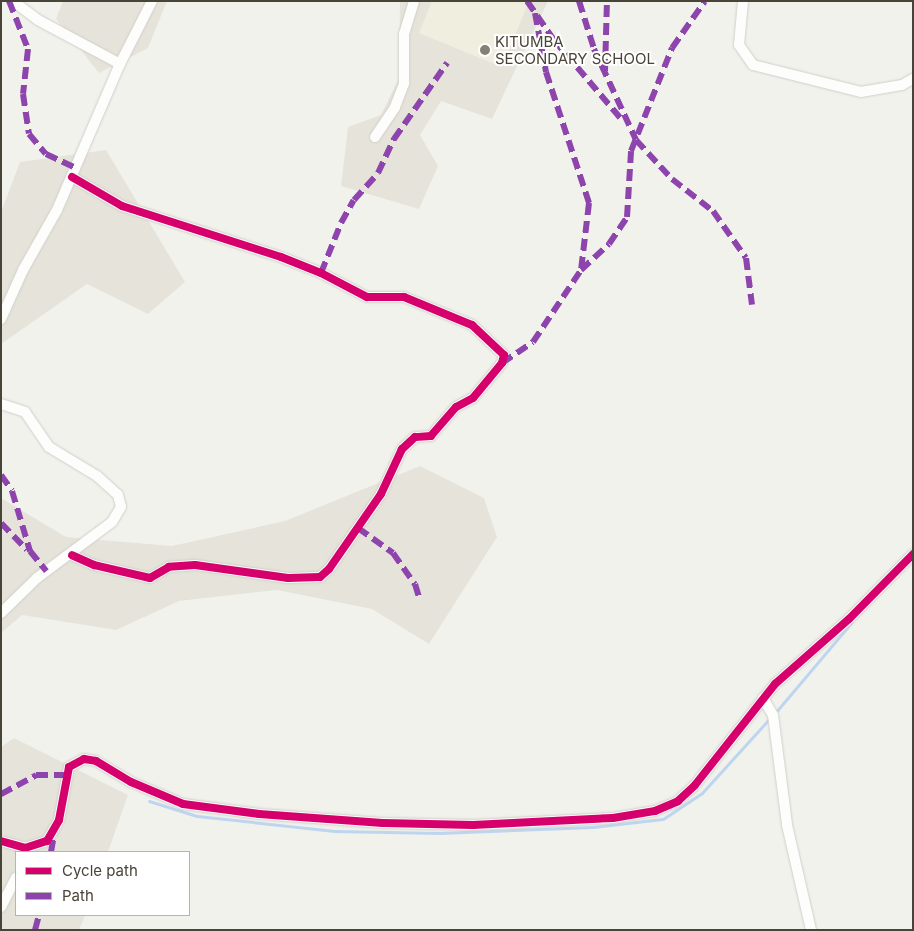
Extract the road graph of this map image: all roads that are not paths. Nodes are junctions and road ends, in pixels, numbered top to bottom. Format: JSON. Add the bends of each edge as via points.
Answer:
{"nodes":[{"id":1,"x":13,"y":1,"type":"edge"},
{"id":2,"x":152,"y":1,"type":"edge"},
{"id":3,"x":414,"y":1,"type":"edge"},
{"id":4,"x":743,"y":1,"type":"edge"},
{"id":5,"x":120,"y":64,"type":"junction"},
{"id":6,"x":913,"y":79,"type":"edge"},
{"id":7,"x":375,"y":137,"type":"dead end"},
{"id":8,"x":72,"y":177,"type":"junction"},
{"id":9,"x":1,"y":319,"type":"edge"},
{"id":10,"x":1,"y":404,"type":"edge"},
{"id":11,"x":72,"y":554,"type":"junction"},
{"id":12,"x":913,"y":554,"type":"edge"},
{"id":13,"x":1,"y":612,"type":"edge"},
{"id":14,"x":763,"y":698,"type":"junction"},
{"id":15,"x":1,"y":840,"type":"edge"},
{"id":16,"x":24,"y":850,"type":"edge"},
{"id":17,"x":15,"y":880,"type":"edge"},
{"id":18,"x":1,"y":907,"type":"edge"},
{"id":19,"x":811,"y":930,"type":"edge"}],
"edges":[{"from":1,"to":5,"type":"street","via":[[38,20]]},
{"from":2,"to":5,"type":"street"},
{"from":3,"to":7,"type":"street","via":[[404,34],[404,83],[395,107]]},
{"from":4,"to":6,"type":"street","via":[[739,45],[753,65],[862,92],[902,85]]},
{"from":5,"to":8,"type":"street"},
{"from":8,"to":9,"type":"street"},
{"from":8,"to":11,"type":"street","via":[[122,206],[272,254],[321,273],[366,297],[404,298],[472,325],[504,355],[502,363],[473,398],[456,406],[431,436],[415,437],[402,449],[381,494],[329,569],[320,577],[288,578],[195,565],[168,567],[150,578],[94,566]]},
{"from":10,"to":11,"type":"street","via":[[26,412],[38,435],[53,450],[89,470],[118,494],[121,501],[119,514]]},
{"from":11,"to":13,"type":"street","via":[[37,578]]},
{"from":12,"to":14,"type":"street","via":[[850,619]]},
{"from":14,"to":16,"type":"street","via":[[695,785],[678,801],[655,810],[588,820],[473,825],[267,814],[183,804],[131,782],[96,761],[84,759],[74,762],[66,774],[54,834],[47,841]]},
{"from":14,"to":19,"type":"street","via":[[773,715],[787,826]]},
{"from":15,"to":16,"type":"street"},
{"from":17,"to":18,"type":"street"}]}
